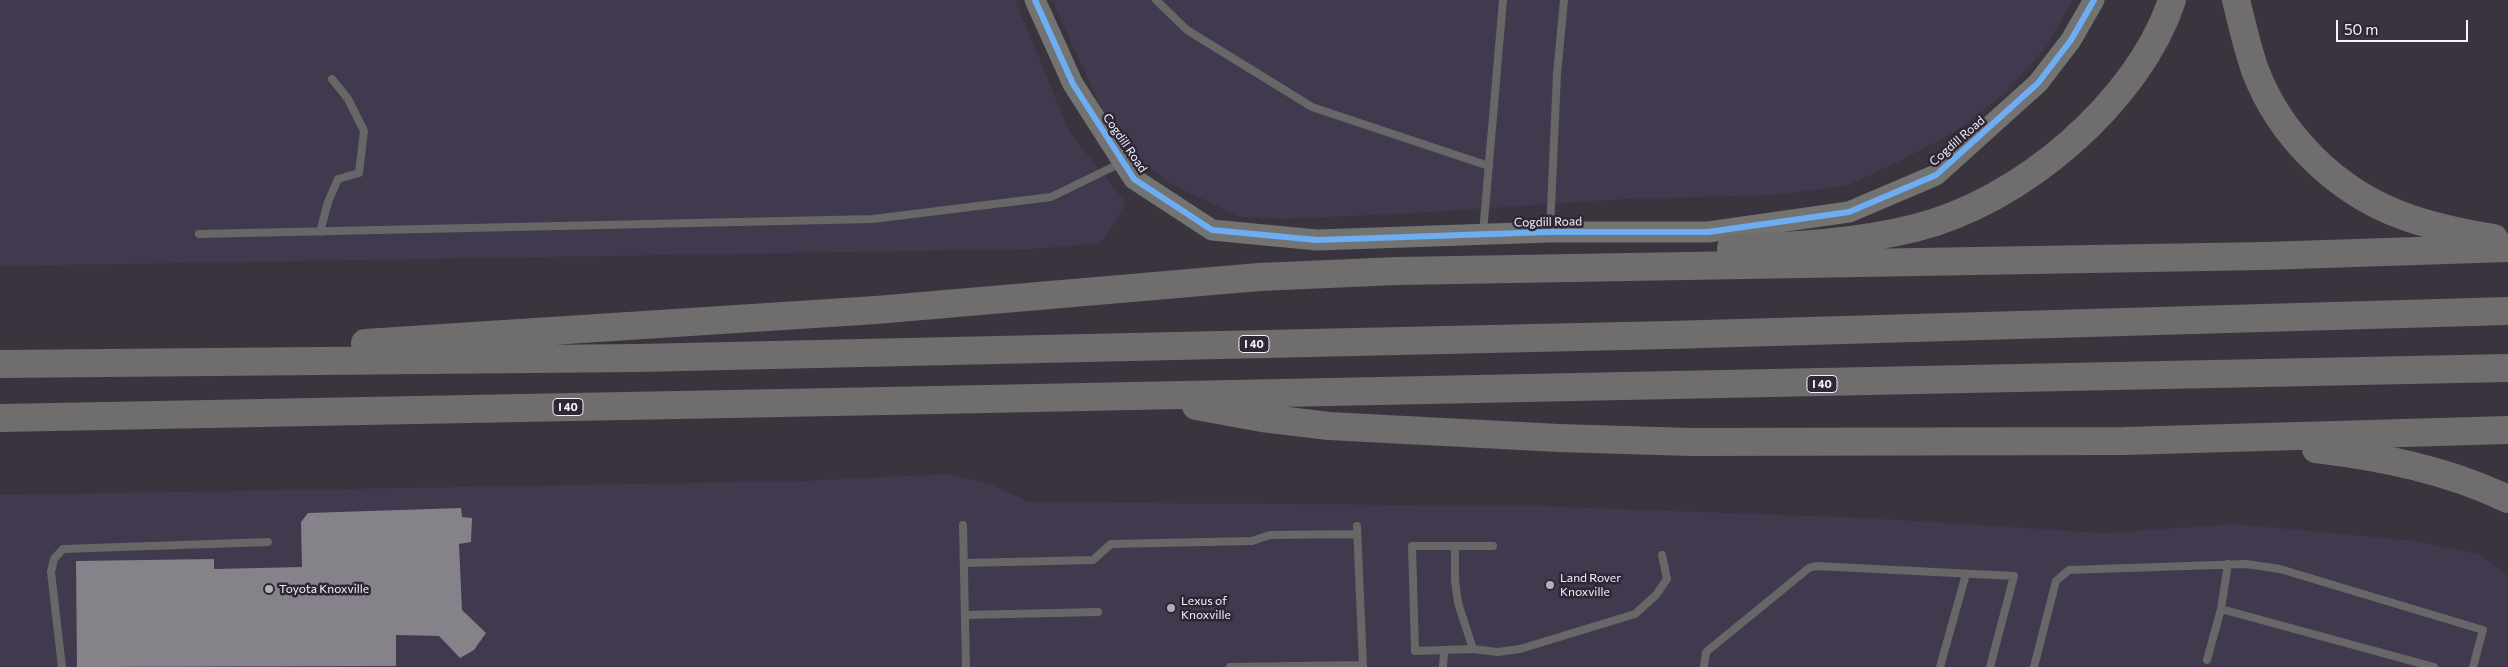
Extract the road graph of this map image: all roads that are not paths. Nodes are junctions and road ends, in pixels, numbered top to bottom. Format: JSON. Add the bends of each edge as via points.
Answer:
{"nodes":[{"id":1,"x":1035,"y":0,"type":"edge"},
{"id":2,"x":1156,"y":0,"type":"edge"},
{"id":3,"x":1564,"y":0,"type":"edge"},
{"id":4,"x":2094,"y":0,"type":"edge"},
{"id":5,"x":2172,"y":0,"type":"edge"},
{"id":6,"x":2236,"y":0,"type":"edge"},
{"id":7,"x":1501,"y":1,"type":"edge"},
{"id":8,"x":332,"y":79,"type":"dead end"},
{"id":9,"x":1122,"y":162,"type":"junction"},
{"id":10,"x":1489,"y":166,"type":"junction"},
{"id":11,"x":320,"y":232,"type":"junction"},
{"id":12,"x":1550,"y":232,"type":"junction"},
{"id":13,"x":199,"y":234,"type":"dead end"},
{"id":14,"x":1483,"y":235,"type":"junction"},
{"id":15,"x":2508,"y":239,"type":"edge"},
{"id":16,"x":2508,"y":248,"type":"edge"},
{"id":17,"x":1259,"y":277,"type":"junction"},
{"id":18,"x":2508,"y":311,"type":"edge"},
{"id":19,"x":68,"y":363,"type":"junction"},
{"id":20,"x":0,"y":364,"type":"edge"},
{"id":21,"x":2508,"y":368,"type":"edge"},
{"id":22,"x":1135,"y":395,"type":"junction"},
{"id":23,"x":0,"y":418,"type":"edge"},
{"id":24,"x":2508,"y":430,"type":"edge"},
{"id":25,"x":2240,"y":437,"type":"junction"},
{"id":26,"x":2508,"y":499,"type":"edge"},
{"id":27,"x":964,"y":525,"type":"dead end"},
{"id":28,"x":268,"y":542,"type":"dead end"},
{"id":29,"x":1455,"y":546,"type":"junction"},
{"id":30,"x":1493,"y":546,"type":"dead end"},
{"id":31,"x":1662,"y":555,"type":"dead end"},
{"id":32,"x":964,"y":563,"type":"junction"},
{"id":33,"x":2228,"y":564,"type":"junction"},
{"id":34,"x":1966,"y":574,"type":"junction"},
{"id":35,"x":2221,"y":609,"type":"junction"},
{"id":36,"x":1098,"y":612,"type":"dead end"},
{"id":37,"x":965,"y":615,"type":"junction"},
{"id":38,"x":1473,"y":649,"type":"junction"},
{"id":39,"x":1444,"y":652,"type":"junction"},
{"id":40,"x":2207,"y":660,"type":"dead end"},
{"id":41,"x":2420,"y":665,"type":"edge"},
{"id":42,"x":1363,"y":666,"type":"edge"},
{"id":43,"x":62,"y":667,"type":"edge"},
{"id":44,"x":966,"y":667,"type":"edge"},
{"id":45,"x":1230,"y":667,"type":"edge"},
{"id":46,"x":1443,"y":667,"type":"edge"},
{"id":47,"x":1704,"y":667,"type":"edge"},
{"id":48,"x":1940,"y":667,"type":"edge"},
{"id":49,"x":1990,"y":667,"type":"edge"},
{"id":50,"x":2034,"y":667,"type":"edge"},
{"id":51,"x":2434,"y":667,"type":"edge"},
{"id":52,"x":2473,"y":667,"type":"edge"}],
"edges":[{"from":1,"to":9,"type":"street","name":"Cogdill Road","via":[[1073,84]]},
{"from":2,"to":10,"type":"lane","via":[[1187,30],[1312,107]]},
{"from":3,"to":12,"type":"lane","via":[[1557,74]]},
{"from":4,"to":12,"type":"street","name":"Cogdill Road","via":[[2071,40],[2038,83],[1936,175],[1839,214],[1708,232]]},
{"from":5,"to":17,"type":"highway","via":[[2155,38],[2129,80],[2106,110],[2078,135],[2022,179],[1947,218],[1916,228],[1828,243],[1472,260]]},
{"from":6,"to":15,"type":"highway","via":[[2248,48],[2267,96],[2293,136],[2328,172],[2363,196],[2398,214],[2436,226]]},
{"from":7,"to":10,"type":"lane"},
{"from":8,"to":11,"type":"lane","via":[[348,99],[364,131],[359,173],[338,179]]},
{"from":9,"to":11,"type":"lane","via":[[1051,197],[873,219]]},
{"from":9,"to":14,"type":"street","name":"Cogdill Road","via":[[1134,179],[1212,230],[1317,240]]},
{"from":10,"to":14,"type":"lane"},
{"from":11,"to":13,"type":"lane"},
{"from":12,"to":14,"type":"street","name":"Cogdill Road"},
{"from":16,"to":17,"type":"highway","via":[[2264,256],[1398,271]]},
{"from":17,"to":19,"type":"highway","via":[[876,310]]},
{"from":18,"to":19,"type":"highway","number":"I 40","via":[[1649,336],[648,357]]},
{"from":19,"to":20,"type":"highway","number":"I 40"},
{"from":21,"to":22,"type":"highway","number":"I 40"},
{"from":22,"to":23,"type":"highway","number":"I 40"},
{"from":22,"to":25,"type":"highway","via":[[1262,418],[1329,426],[1559,438],[1878,443]]},
{"from":24,"to":25,"type":"highway"},
{"from":25,"to":26,"type":"highway","via":[[2384,458],[2431,470]]},
{"from":27,"to":32,"type":"lane"},
{"from":28,"to":43,"type":"lane","via":[[63,549],[54,558],[51,572]]},
{"from":29,"to":30,"type":"lane"},
{"from":29,"to":38,"type":"lane","via":[[1458,603]]},
{"from":29,"to":39,"type":"lane","via":[[1412,546],[1415,652]]},
{"from":31,"to":38,"type":"lane","via":[[1667,579],[1656,595],[1635,614],[1520,649],[1498,652]]},
{"from":32,"to":37,"type":"lane"},
{"from":32,"to":42,"type":"lane","via":[[1093,560],[1111,544],[1252,541],[1270,535],[1357,530]]},
{"from":33,"to":35,"type":"lane"},
{"from":33,"to":50,"type":"lane","via":[[2069,570],[2056,581]]},
{"from":33,"to":52,"type":"lane","via":[[2280,569],[2483,630]]},
{"from":34,"to":47,"type":"lane","via":[[1809,568],[1706,652]]},
{"from":34,"to":48,"type":"lane"},
{"from":34,"to":49,"type":"lane","via":[[2014,576]]},
{"from":35,"to":40,"type":"lane"},
{"from":35,"to":41,"type":"lane"},
{"from":36,"to":37,"type":"lane"},
{"from":37,"to":44,"type":"lane"},
{"from":38,"to":39,"type":"lane"},
{"from":39,"to":46,"type":"lane"},
{"from":41,"to":51,"type":"lane"},
{"from":42,"to":45,"type":"lane"}]}
